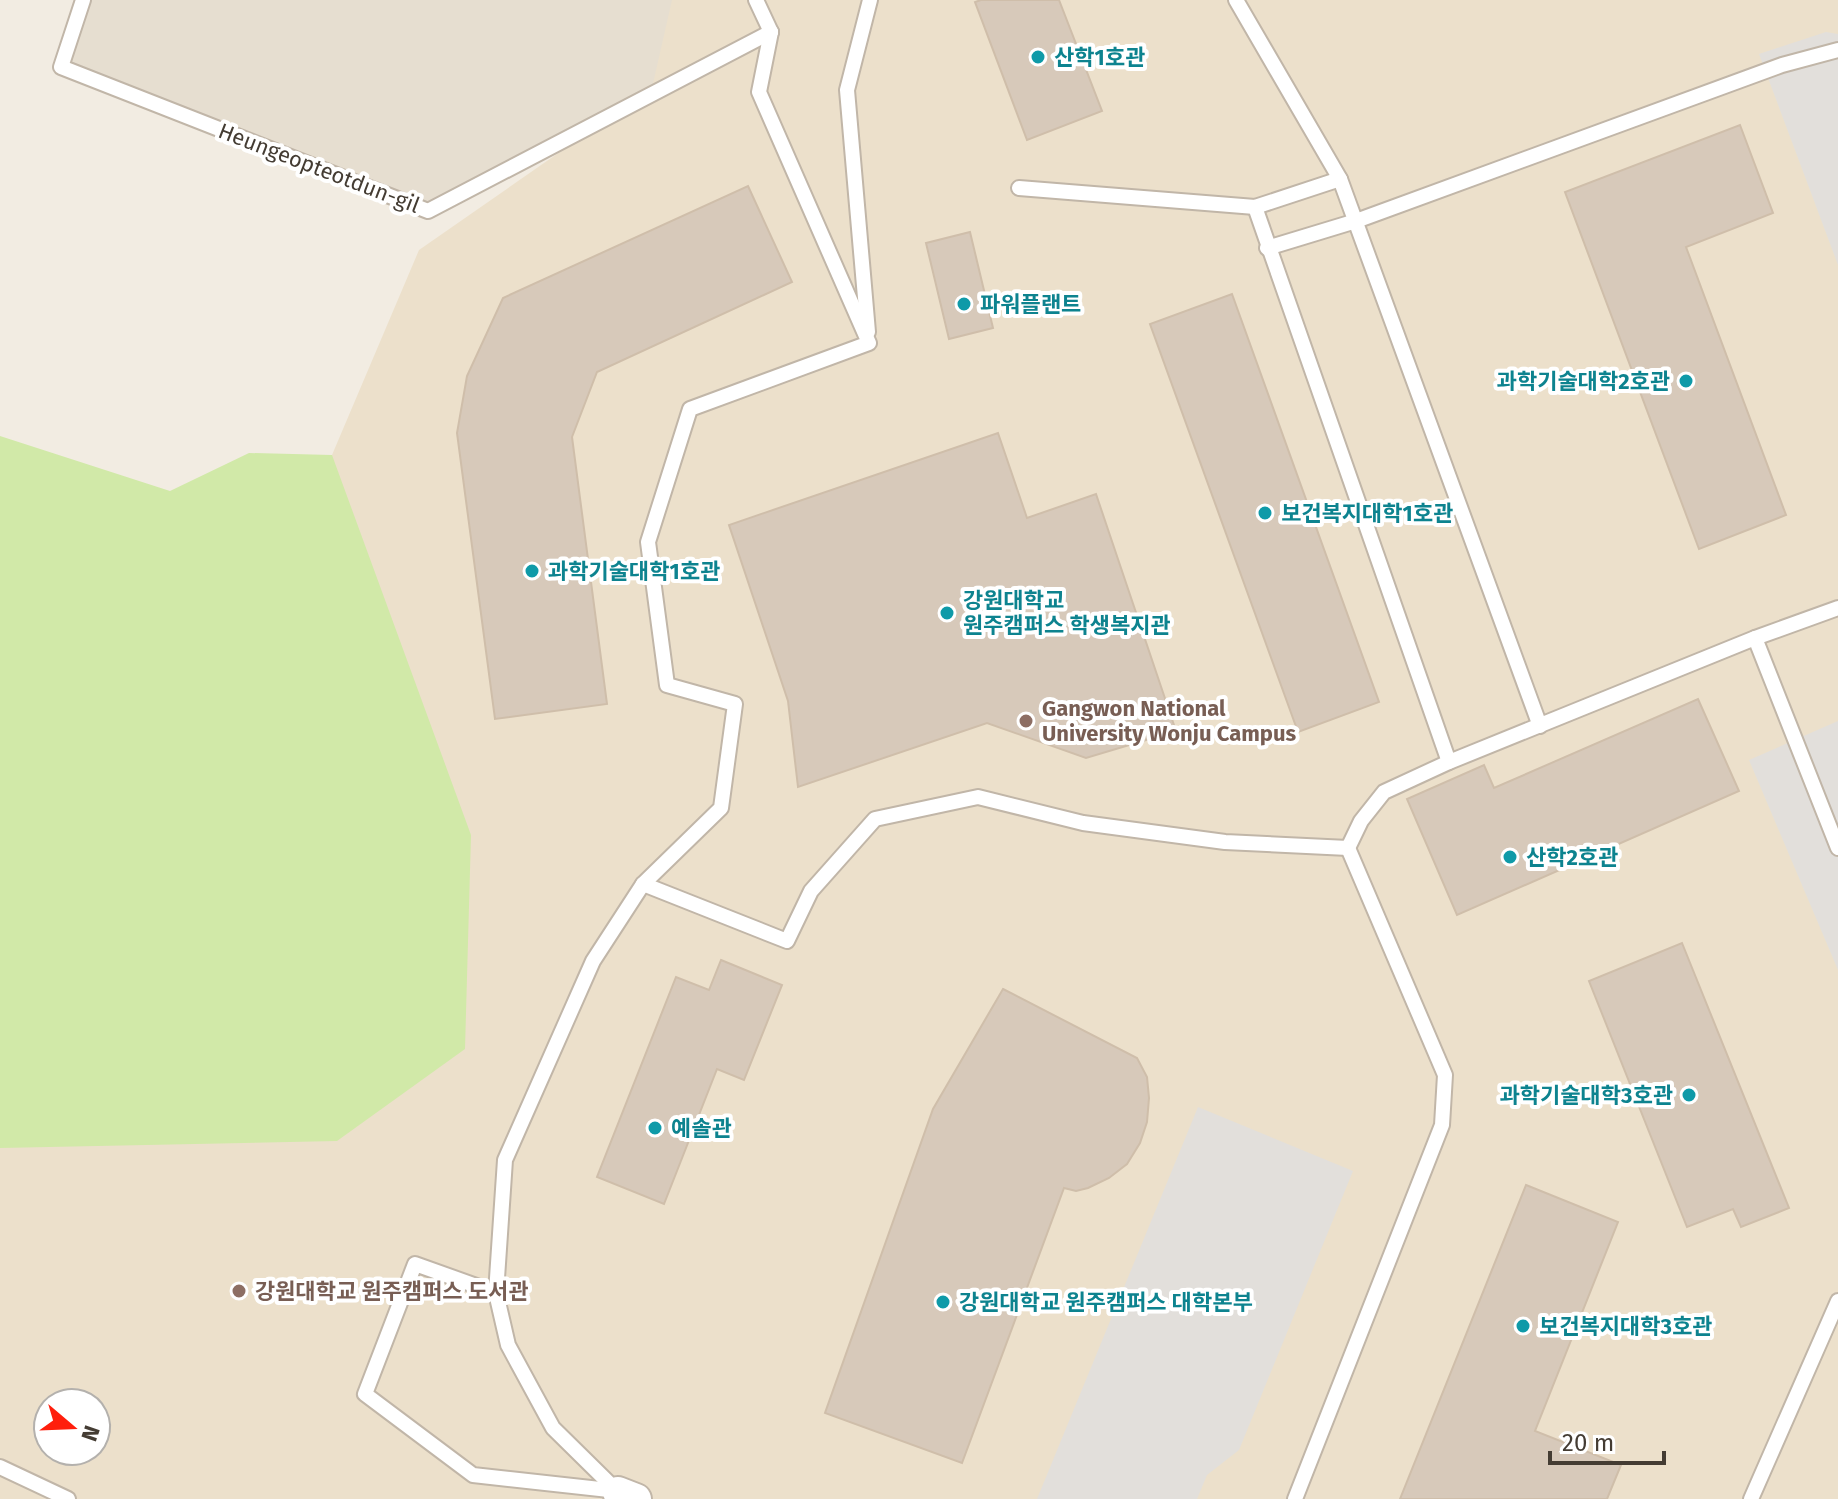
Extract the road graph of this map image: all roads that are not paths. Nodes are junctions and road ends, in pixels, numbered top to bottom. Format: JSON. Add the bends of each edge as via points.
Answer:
{"nodes":[{"id":1,"x":83,"y":0,"type":"edge"},
{"id":2,"x":756,"y":0,"type":"edge"},
{"id":3,"x":870,"y":0,"type":"edge"},
{"id":4,"x":1236,"y":0,"type":"edge"},
{"id":5,"x":771,"y":32,"type":"junction"},
{"id":6,"x":1838,"y":50,"type":"edge"},
{"id":7,"x":1340,"y":179,"type":"junction"},
{"id":8,"x":1019,"y":188,"type":"dead end"},
{"id":9,"x":1255,"y":207,"type":"junction"},
{"id":10,"x":1356,"y":221,"type":"junction"},
{"id":11,"x":1267,"y":248,"type":"junction"},
{"id":12,"x":869,"y":343,"type":"junction"},
{"id":13,"x":1838,"y":608,"type":"edge"},
{"id":14,"x":1755,"y":638,"type":"junction"},
{"id":15,"x":1540,"y":726,"type":"junction"},
{"id":16,"x":1449,"y":762,"type":"junction"},
{"id":17,"x":1348,"y":848,"type":"junction"},
{"id":18,"x":1838,"y":848,"type":"edge"},
{"id":19,"x":643,"y":884,"type":"junction"},
{"id":20,"x":496,"y":1293,"type":"junction"},
{"id":21,"x":1838,"y":1301,"type":"edge"},
{"id":22,"x":0,"y":1467,"type":"edge"},
{"id":23,"x":627,"y":1495,"type":"edge"},
{"id":24,"x":68,"y":1499,"type":"edge"},
{"id":25,"x":1295,"y":1499,"type":"edge"},
{"id":26,"x":1751,"y":1499,"type":"edge"}],
"edges":[{"from":1,"to":5,"type":"lane","name":"Heungeopteotdun-gil","via":[[61,67],[428,211]]},
{"from":2,"to":5,"type":"lane"},
{"from":3,"to":12,"type":"lane","via":[[847,90]]},
{"from":4,"to":7,"type":"lane"},
{"from":5,"to":12,"type":"lane","via":[[759,92]]},
{"from":6,"to":10,"type":"lane","via":[[1782,65]]},
{"from":7,"to":9,"type":"lane"},
{"from":7,"to":10,"type":"lane"},
{"from":8,"to":9,"type":"lane"},
{"from":9,"to":11,"type":"lane"},
{"from":10,"to":11,"type":"lane"},
{"from":10,"to":15,"type":"lane"},
{"from":11,"to":16,"type":"lane"},
{"from":12,"to":19,"type":"lane","via":[[690,409],[648,542],[667,685],[735,704],[721,808]]},
{"from":13,"to":14,"type":"lane"},
{"from":14,"to":15,"type":"lane"},
{"from":14,"to":18,"type":"lane"},
{"from":15,"to":16,"type":"lane"},
{"from":16,"to":17,"type":"lane","via":[[1384,792]]},
{"from":17,"to":19,"type":"lane","via":[[1225,842],[1083,823],[978,797],[875,819],[811,891],[787,941]]},
{"from":17,"to":25,"type":"lane","via":[[1445,1075],[1442,1125]]},
{"from":19,"to":20,"type":"lane","via":[[593,961],[505,1160]]},
{"from":20,"to":23,"type":"lane","via":[[508,1345],[553,1428]]},
{"from":20,"to":23,"type":"lane","via":[[415,1264],[365,1394],[473,1475]]},
{"from":21,"to":26,"type":"lane"},
{"from":22,"to":24,"type":"lane"}]}
